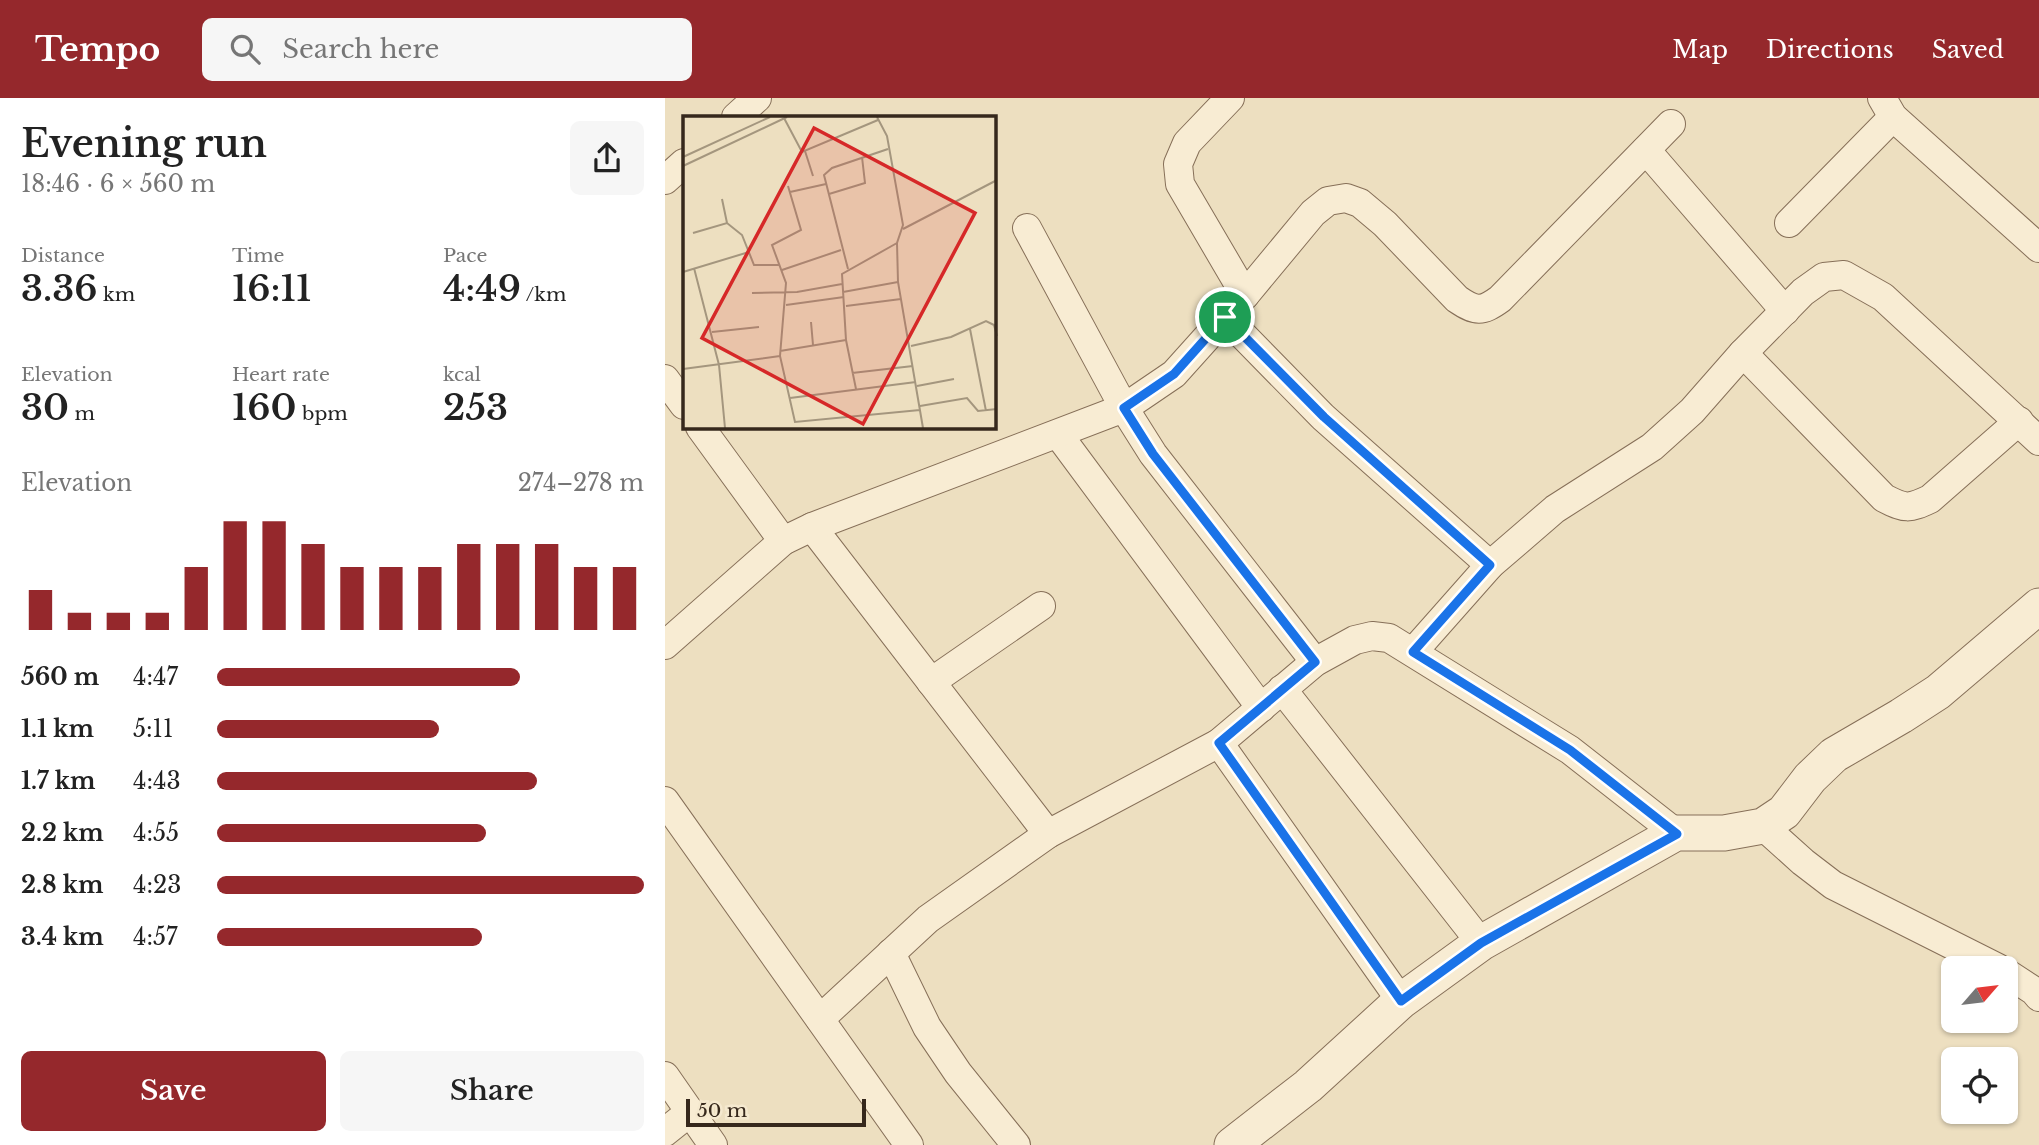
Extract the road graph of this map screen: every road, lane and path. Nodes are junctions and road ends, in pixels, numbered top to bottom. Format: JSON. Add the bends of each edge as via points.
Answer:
{"nodes":[{"id":1,"x":757,"y":98,"type":"edge"},
{"id":2,"x":1227,"y":99,"type":"edge"},
{"id":3,"x":1887,"y":107,"type":"edge"},
{"id":4,"x":737,"y":116,"type":"edge"},
{"id":5,"x":1671,"y":124,"type":"dead end"},
{"id":6,"x":1646,"y":150,"type":"junction"},
{"id":7,"x":683,"y":164,"type":"edge"},
{"id":8,"x":665,"y":180,"type":"edge"},
{"id":9,"x":1789,"y":223,"type":"dead end"},
{"id":10,"x":1027,"y":228,"type":"dead end"},
{"id":11,"x":2039,"y":248,"type":"edge"},
{"id":12,"x":1245,"y":295,"type":"junction"},
{"id":13,"x":1784,"y":311,"type":"junction"},
{"id":14,"x":1225,"y":317,"type":"junction"},
{"id":15,"x":1743,"y":354,"type":"junction"},
{"id":16,"x":665,"y":379,"type":"edge"},
{"id":17,"x":683,"y":404,"type":"edge"},
{"id":18,"x":1124,"y":408,"type":"junction"},
{"id":19,"x":2019,"y":421,"type":"junction"},
{"id":20,"x":701,"y":429,"type":"edge"},
{"id":21,"x":1058,"y":434,"type":"junction"},
{"id":22,"x":2039,"y":441,"type":"edge"},
{"id":23,"x":811,"y":527,"type":"junction"},
{"id":24,"x":783,"y":541,"type":"junction"},
{"id":25,"x":1490,"y":565,"type":"junction"},
{"id":26,"x":1041,"y":606,"type":"dead end"},
{"id":27,"x":2039,"y":606,"type":"edge"},
{"id":28,"x":665,"y":645,"type":"edge"},
{"id":29,"x":1413,"y":652,"type":"junction"},
{"id":30,"x":1315,"y":662,"type":"junction"},
{"id":31,"x":931,"y":682,"type":"junction"},
{"id":32,"x":1282,"y":690,"type":"junction"},
{"id":33,"x":1261,"y":708,"type":"junction"},
{"id":34,"x":1219,"y":743,"type":"junction"},
{"id":35,"x":665,"y":802,"type":"edge"},
{"id":36,"x":1763,"y":826,"type":"junction"},
{"id":37,"x":1048,"y":834,"type":"junction"},
{"id":38,"x":1677,"y":834,"type":"junction"},
{"id":39,"x":1481,"y":943,"type":"junction"},
{"id":40,"x":891,"y":953,"type":"junction"},
{"id":41,"x":1974,"y":956,"type":"edge"},
{"id":42,"x":2018,"y":981,"type":"edge"},
{"id":43,"x":2039,"y":997,"type":"edge"},
{"id":44,"x":1401,"y":1001,"type":"junction"},
{"id":45,"x":820,"y":1018,"type":"junction"},
{"id":46,"x":665,"y":1076,"type":"edge"},
{"id":47,"x":690,"y":1112,"type":"junction"},
{"id":48,"x":665,"y":1132,"type":"edge"},
{"id":49,"x":713,"y":1145,"type":"edge"},
{"id":50,"x":909,"y":1145,"type":"edge"},
{"id":51,"x":1016,"y":1145,"type":"edge"},
{"id":52,"x":1232,"y":1145,"type":"edge"}],
"edges":[{"from":1,"to":4,"type":"street"},
{"from":2,"to":12,"type":"street","via":[[1187,143],[1178,164],[1180,184]]},
{"from":3,"to":9,"type":"street"},
{"from":3,"to":11,"type":"street"},
{"from":5,"to":6,"type":"street"},
{"from":6,"to":12,"type":"street","via":[[1486,309],[1471,308],[1458,299],[1385,224],[1360,203],[1346,198],[1328,201],[1313,213]]},
{"from":6,"to":13,"type":"street"},
{"from":7,"to":8,"type":"street"},
{"from":10,"to":18,"type":"street"},
{"from":12,"to":14,"type":"street"},
{"from":13,"to":15,"type":"street"},
{"from":13,"to":19,"type":"street","via":[[1824,277],[1844,275],[1884,297]]},
{"from":14,"to":18,"type":"street","via":[[1174,374]]},
{"from":14,"to":25,"type":"street","via":[[1324,417]]},
{"from":15,"to":19,"type":"street","via":[[1884,498],[1896,504],[1912,507],[1930,499]]},
{"from":15,"to":25,"type":"street","via":[[1652,447],[1555,509]]},
{"from":16,"to":17,"type":"street"},
{"from":18,"to":21,"type":"street"},
{"from":18,"to":30,"type":"street","via":[[1153,454]]},
{"from":19,"to":22,"type":"street"},
{"from":20,"to":24,"type":"street"},
{"from":21,"to":23,"type":"street"},
{"from":21,"to":33,"type":"street"},
{"from":23,"to":24,"type":"street"},
{"from":23,"to":31,"type":"street"},
{"from":24,"to":28,"type":"street"},
{"from":25,"to":29,"type":"street"},
{"from":26,"to":31,"type":"street"},
{"from":27,"to":36,"type":"street","via":[[1938,692],[1834,755],[1784,812]]},
{"from":29,"to":30,"type":"street","via":[[1389,638],[1372,636]]},
{"from":29,"to":38,"type":"street","via":[[1570,750]]},
{"from":30,"to":32,"type":"street"},
{"from":31,"to":37,"type":"street"},
{"from":32,"to":33,"type":"street"},
{"from":32,"to":39,"type":"street"},
{"from":33,"to":34,"type":"street"},
{"from":34,"to":37,"type":"street"},
{"from":34,"to":44,"type":"street"},
{"from":35,"to":45,"type":"street"},
{"from":36,"to":38,"type":"street","via":[[1724,834]]},
{"from":36,"to":41,"type":"street","via":[[1833,885]]},
{"from":37,"to":40,"type":"street","via":[[927,919]]},
{"from":38,"to":39,"type":"street"},
{"from":39,"to":44,"type":"street"},
{"from":40,"to":45,"type":"street"},
{"from":40,"to":51,"type":"street","via":[[927,1027]]},
{"from":42,"to":43,"type":"street"},
{"from":44,"to":52,"type":"street","via":[[1308,1086]]},
{"from":45,"to":50,"type":"street"},
{"from":46,"to":47,"type":"street"},
{"from":47,"to":48,"type":"street"},
{"from":47,"to":49,"type":"street"}]}
